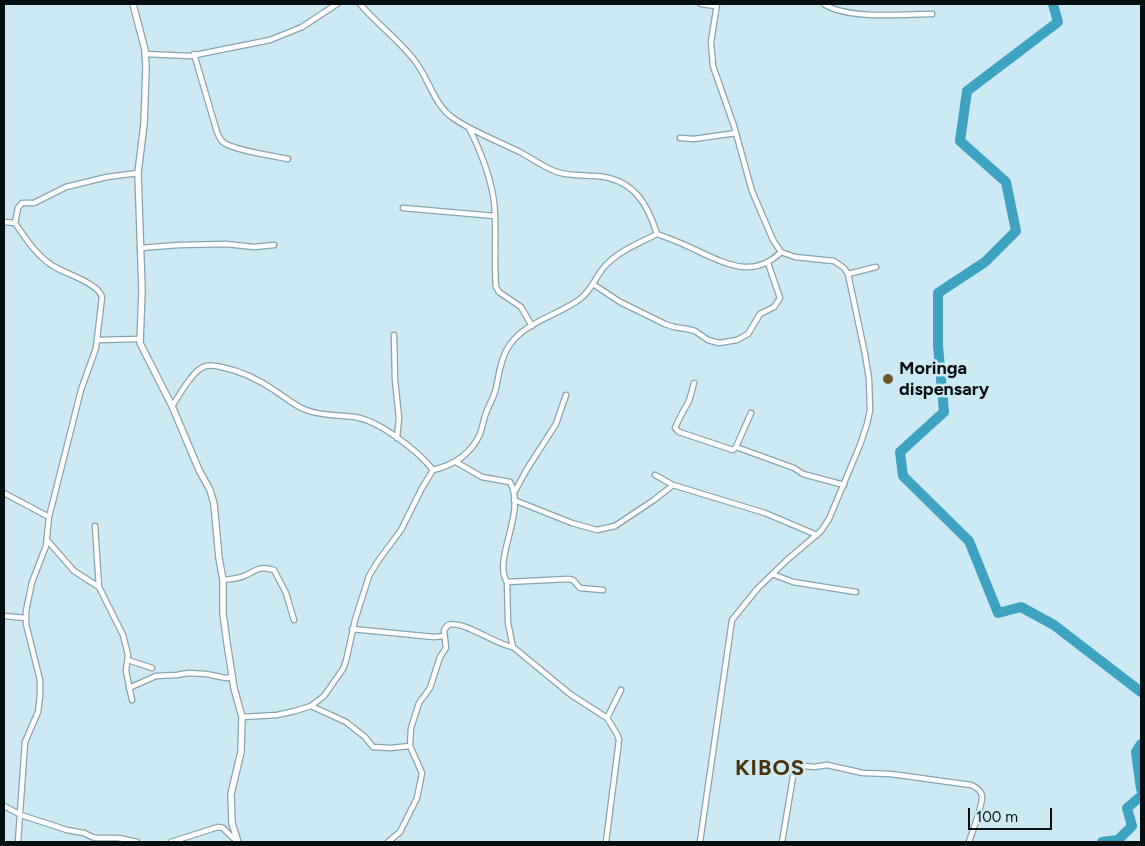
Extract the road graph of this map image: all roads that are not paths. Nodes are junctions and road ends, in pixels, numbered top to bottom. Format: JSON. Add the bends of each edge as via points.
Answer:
{"nodes":[{"id":1,"x":133,"y":4,"type":"edge"},
{"id":2,"x":337,"y":4,"type":"edge"},
{"id":3,"x":360,"y":4,"type":"edge"},
{"id":4,"x":701,"y":4,"type":"edge"},
{"id":5,"x":824,"y":4,"type":"edge"},
{"id":6,"x":845,"y":4,"type":"edge"},
{"id":7,"x":717,"y":5,"type":"edge"},
{"id":8,"x":844,"y":12,"type":"junction"},
{"id":9,"x":932,"y":14,"type":"dead end"},
{"id":10,"x":145,"y":54,"type":"junction"},
{"id":11,"x":194,"y":54,"type":"junction"},
{"id":12,"x":469,"y":128,"type":"junction"},
{"id":13,"x":736,"y":133,"type":"junction"},
{"id":14,"x":680,"y":138,"type":"dead end"},
{"id":15,"x":288,"y":159,"type":"dead end"},
{"id":16,"x":138,"y":173,"type":"junction"},
{"id":17,"x":403,"y":208,"type":"dead end"},
{"id":18,"x":496,"y":216,"type":"junction"},
{"id":19,"x":4,"y":222,"type":"edge"},
{"id":20,"x":15,"y":223,"type":"junction"},
{"id":21,"x":657,"y":234,"type":"junction"},
{"id":22,"x":274,"y":245,"type":"dead end"},
{"id":23,"x":140,"y":248,"type":"junction"},
{"id":24,"x":781,"y":252,"type":"junction"},
{"id":25,"x":768,"y":262,"type":"junction"},
{"id":26,"x":876,"y":267,"type":"dead end"},
{"id":27,"x":848,"y":274,"type":"junction"},
{"id":28,"x":593,"y":284,"type":"junction"},
{"id":29,"x":532,"y":326,"type":"junction"},
{"id":30,"x":394,"y":335,"type":"dead end"},
{"id":31,"x":139,"y":339,"type":"junction"},
{"id":32,"x":97,"y":340,"type":"junction"},
{"id":33,"x":694,"y":383,"type":"dead end"},
{"id":34,"x":566,"y":395,"type":"dead end"},
{"id":35,"x":172,"y":406,"type":"junction"},
{"id":36,"x":751,"y":413,"type":"dead end"},
{"id":37,"x":397,"y":438,"type":"junction"},
{"id":38,"x":736,"y":447,"type":"junction"},
{"id":39,"x":456,"y":462,"type":"junction"},
{"id":40,"x":433,"y":470,"type":"junction"},
{"id":41,"x":655,"y":475,"type":"dead end"},
{"id":42,"x":672,"y":485,"type":"junction"},
{"id":43,"x":844,"y":485,"type":"junction"},
{"id":44,"x":515,"y":491,"type":"junction"},
{"id":45,"x":4,"y":493,"type":"edge"},
{"id":46,"x":514,"y":500,"type":"junction"},
{"id":47,"x":49,"y":517,"type":"junction"},
{"id":48,"x":95,"y":526,"type":"dead end"},
{"id":49,"x":817,"y":534,"type":"junction"},
{"id":50,"x":47,"y":540,"type":"junction"},
{"id":51,"x":772,"y":574,"type":"junction"},
{"id":52,"x":223,"y":580,"type":"junction"},
{"id":53,"x":507,"y":582,"type":"junction"},
{"id":54,"x":99,"y":588,"type":"junction"},
{"id":55,"x":603,"y":590,"type":"dead end"},
{"id":56,"x":856,"y":592,"type":"dead end"},
{"id":57,"x":4,"y":616,"type":"edge"},
{"id":58,"x":26,"y":618,"type":"junction"},
{"id":59,"x":294,"y":620,"type":"dead end"},
{"id":60,"x":352,"y":629,"type":"junction"},
{"id":61,"x":444,"y":636,"type":"junction"},
{"id":62,"x":513,"y":647,"type":"junction"},
{"id":63,"x":128,"y":660,"type":"junction"},
{"id":64,"x":152,"y":668,"type":"dead end"},
{"id":65,"x":232,"y":677,"type":"junction"},
{"id":66,"x":129,"y":688,"type":"junction"},
{"id":67,"x":621,"y":690,"type":"dead end"},
{"id":68,"x":132,"y":700,"type":"dead end"},
{"id":69,"x":311,"y":706,"type":"junction"},
{"id":70,"x":242,"y":716,"type":"junction"},
{"id":71,"x":607,"y":718,"type":"junction"},
{"id":72,"x":410,"y":746,"type":"junction"},
{"id":73,"x":4,"y":806,"type":"edge"},
{"id":74,"x":21,"y":815,"type":"junction"},
{"id":75,"x":237,"y":841,"type":"edge"},
{"id":76,"x":18,"y":842,"type":"edge"},
{"id":77,"x":137,"y":842,"type":"edge"},
{"id":78,"x":170,"y":842,"type":"edge"},
{"id":79,"x":388,"y":842,"type":"edge"},
{"id":80,"x":606,"y":842,"type":"edge"},
{"id":81,"x":700,"y":842,"type":"edge"},
{"id":82,"x":782,"y":842,"type":"edge"},
{"id":83,"x":969,"y":842,"type":"edge"}],
"edges":[{"from":1,"to":10,"type":"street"},
{"from":2,"to":11,"type":"street","via":[[302,27],[270,40]]},
{"from":3,"to":12,"type":"street","via":[[415,60],[443,110]]},
{"from":4,"to":7,"type":"street"},
{"from":5,"to":8,"type":"street"},
{"from":6,"to":8,"type":"street"},
{"from":7,"to":13,"type":"street","via":[[711,42],[712,59]]},
{"from":8,"to":9,"type":"street"},
{"from":10,"to":11,"type":"street"},
{"from":10,"to":16,"type":"street","via":[[147,92]]},
{"from":11,"to":15,"type":"street","via":[[221,140],[235,147]]},
{"from":12,"to":18,"type":"street","via":[[488,178]]},
{"from":12,"to":21,"type":"street","via":[[556,172],[602,176],[622,184],[641,198],[650,212]]},
{"from":13,"to":14,"type":"street"},
{"from":13,"to":24,"type":"street","via":[[752,191],[772,240]]},
{"from":16,"to":20,"type":"street","via":[[66,187],[34,203],[22,203]]},
{"from":16,"to":23,"type":"street"},
{"from":17,"to":18,"type":"street"},
{"from":18,"to":29,"type":"street","via":[[496,287],[521,307]]},
{"from":19,"to":20,"type":"street"},
{"from":20,"to":32,"type":"street","via":[[23,237],[47,262],[90,284],[101,294]]},
{"from":21,"to":25,"type":"street","via":[[732,265],[755,267]]},
{"from":21,"to":28,"type":"street","via":[[621,252],[604,267]]},
{"from":22,"to":23,"type":"street"},
{"from":23,"to":31,"type":"street"},
{"from":24,"to":25,"type":"street"},
{"from":24,"to":27,"type":"street","via":[[834,261]]},
{"from":25,"to":28,"type":"street","via":[[780,298],[774,307],[760,314],[748,334],[728,342],[712,342],[695,331],[670,326],[620,302]]},
{"from":26,"to":27,"type":"street"},
{"from":27,"to":43,"type":"street","via":[[865,354],[870,396],[867,424]]},
{"from":28,"to":29,"type":"street","via":[[578,301]]},
{"from":29,"to":39,"type":"street","via":[[518,335],[507,350],[480,435]]},
{"from":30,"to":37,"type":"street","via":[[399,418]]},
{"from":31,"to":32,"type":"street"},
{"from":31,"to":35,"type":"street"},
{"from":32,"to":47,"type":"street"},
{"from":33,"to":38,"type":"street","via":[[676,430],[730,450]]},
{"from":34,"to":44,"type":"street","via":[[556,424]]},
{"from":35,"to":37,"type":"street","via":[[195,373],[206,366],[213,366],[246,375],[305,410],[365,420]]},
{"from":35,"to":52,"type":"street","via":[[210,490]]},
{"from":36,"to":38,"type":"street"},
{"from":37,"to":40,"type":"street"},
{"from":38,"to":43,"type":"street","via":[[803,474]]},
{"from":39,"to":40,"type":"street"},
{"from":39,"to":44,"type":"street","via":[[482,477],[510,482]]},
{"from":40,"to":60,"type":"street","via":[[401,530],[373,569]]},
{"from":41,"to":42,"type":"street"},
{"from":42,"to":46,"type":"street","via":[[615,526],[596,530],[572,524]]},
{"from":42,"to":49,"type":"street","via":[[766,513]]},
{"from":43,"to":49,"type":"street","via":[[830,519]]},
{"from":44,"to":46,"type":"street"},
{"from":45,"to":47,"type":"street"},
{"from":46,"to":53,"type":"street","via":[[514,522],[503,565]]},
{"from":47,"to":50,"type":"street"},
{"from":48,"to":54,"type":"street"},
{"from":49,"to":51,"type":"street"},
{"from":50,"to":54,"type":"street","via":[[74,571]]},
{"from":50,"to":58,"type":"street","via":[[30,590]]},
{"from":51,"to":56,"type":"street","via":[[793,582]]},
{"from":51,"to":81,"type":"street","via":[[732,620]]},
{"from":52,"to":59,"type":"street","via":[[243,577],[256,568],[274,570],[286,593]]},
{"from":52,"to":65,"type":"street","via":[[223,614]]},
{"from":53,"to":55,"type":"street","via":[[568,579],[580,588]]},
{"from":53,"to":62,"type":"street","via":[[508,623]]},
{"from":54,"to":63,"type":"street","via":[[123,635]]},
{"from":57,"to":58,"type":"street"},
{"from":58,"to":74,"type":"street","via":[[40,680],[40,696],[38,712],[25,742]]},
{"from":60,"to":61,"type":"street"},
{"from":60,"to":69,"type":"street","via":[[343,669],[324,696]]},
{"from":61,"to":62,"type":"street","via":[[444,630],[452,624]]},
{"from":61,"to":72,"type":"street","via":[[446,648],[430,688],[416,711]]},
{"from":62,"to":71,"type":"street","via":[[570,694]]},
{"from":63,"to":64,"type":"street"},
{"from":63,"to":66,"type":"street"},
{"from":65,"to":66,"type":"street","via":[[188,672],[177,676],[156,676]]},
{"from":65,"to":70,"type":"street"},
{"from":66,"to":68,"type":"street"},
{"from":67,"to":71,"type":"street"},
{"from":69,"to":70,"type":"street","via":[[278,715]]},
{"from":69,"to":72,"type":"street","via":[[346,722],[373,747]]},
{"from":70,"to":75,"type":"street","via":[[241,752],[231,794]]},
{"from":71,"to":80,"type":"street","via":[[619,740]]},
{"from":72,"to":79,"type":"street","via":[[421,769],[422,781],[412,812],[400,832]]},
{"from":73,"to":74,"type":"street"},
{"from":74,"to":76,"type":"street"},
{"from":74,"to":77,"type":"street","via":[[97,838]]},
{"from":75,"to":78,"type":"street","via":[[218,827]]},
{"from":82,"to":83,"type":"street","via":[[794,771],[804,766],[827,765],[863,773],[892,774],[976,787],[982,798]]}]}
